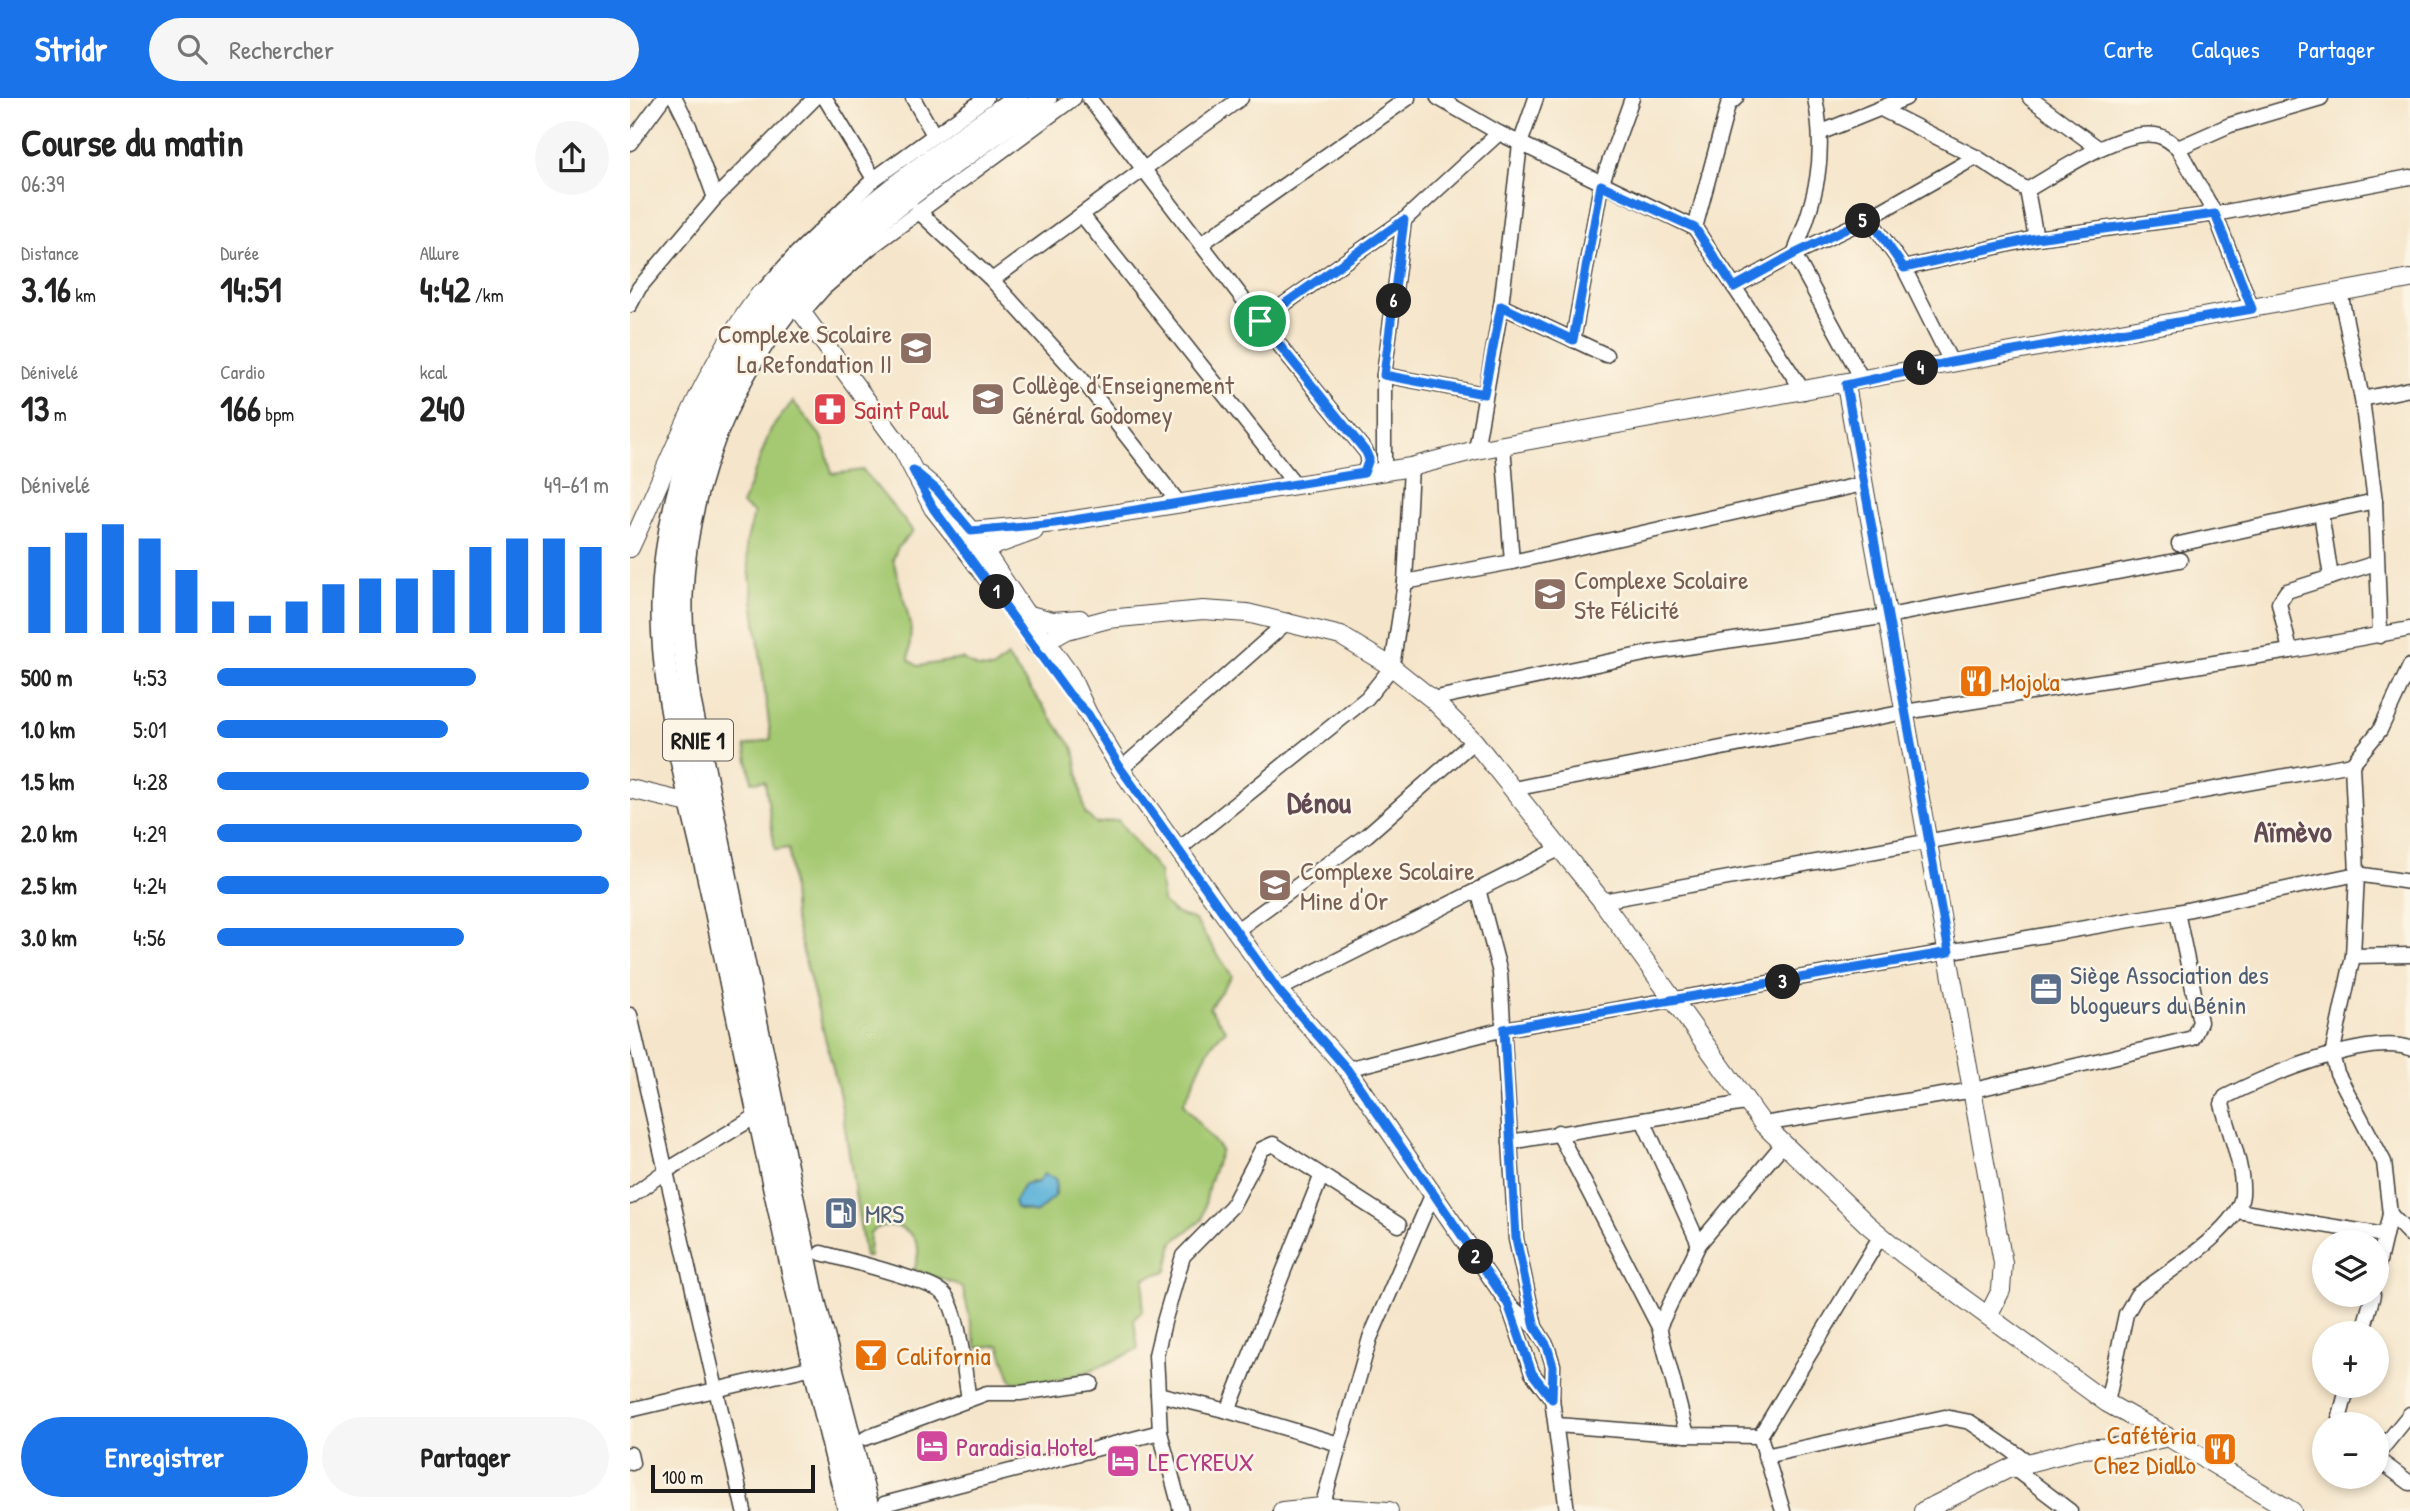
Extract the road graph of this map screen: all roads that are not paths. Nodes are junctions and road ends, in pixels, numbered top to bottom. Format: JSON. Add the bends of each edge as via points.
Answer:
{"nodes":[{"id":1,"x":663,"y":98,"type":"edge"},
{"id":2,"x":675,"y":98,"type":"edge"},
{"id":3,"x":815,"y":98,"type":"edge"},
{"id":4,"x":825,"y":98,"type":"edge"},
{"id":5,"x":913,"y":98,"type":"edge"},
{"id":6,"x":986,"y":98,"type":"edge"},
{"id":7,"x":1017,"y":98,"type":"edge"},
{"id":8,"x":1046,"y":98,"type":"edge"},
{"id":9,"x":1074,"y":98,"type":"edge"},
{"id":10,"x":1089,"y":98,"type":"edge"},
{"id":11,"x":1241,"y":98,"type":"edge"},
{"id":12,"x":1408,"y":98,"type":"edge"},
{"id":13,"x":1438,"y":98,"type":"edge"},
{"id":14,"x":1536,"y":98,"type":"edge"},
{"id":15,"x":1632,"y":98,"type":"edge"},
{"id":16,"x":1815,"y":98,"type":"edge"},
{"id":17,"x":1906,"y":98,"type":"edge"},
{"id":18,"x":2031,"y":98,"type":"edge"},
{"id":19,"x":2321,"y":98,"type":"edge"},
{"id":20,"x":1728,"y":100,"type":"edge"},
{"id":21,"x":1881,"y":109,"type":"junction"},
{"id":22,"x":1822,"y":132,"type":"junction"},
{"id":23,"x":1499,"y":133,"type":"junction"},
{"id":24,"x":934,"y":135,"type":"junction"},
{"id":25,"x":630,"y":143,"type":"edge"},
{"id":26,"x":1520,"y":144,"type":"junction"},
{"id":27,"x":2098,"y":148,"type":"junction"},
{"id":28,"x":2178,"y":148,"type":"junction"},
{"id":29,"x":1976,"y":157,"type":"junction"},
{"id":30,"x":1144,"y":169,"type":"junction"},
{"id":31,"x":2410,"y":177,"type":"edge"},
{"id":32,"x":874,"y":179,"type":"junction"},
{"id":33,"x":1601,"y":185,"type":"junction"},
{"id":34,"x":2027,"y":190,"type":"junction"},
{"id":35,"x":715,"y":198,"type":"junction"},
{"id":36,"x":918,"y":211,"type":"junction"},
{"id":37,"x":2215,"y":214,"type":"junction"},
{"id":38,"x":1082,"y":215,"type":"junction"},
{"id":39,"x":1869,"y":218,"type":"junction"},
{"id":40,"x":1404,"y":220,"type":"junction"},
{"id":41,"x":1695,"y":228,"type":"junction"},
{"id":42,"x":2036,"y":238,"type":"junction"},
{"id":43,"x":1201,"y":244,"type":"junction"},
{"id":44,"x":1794,"y":254,"type":"junction"},
{"id":45,"x":1904,"y":268,"type":"junction"},
{"id":46,"x":2410,"y":279,"type":"edge"},
{"id":47,"x":992,"y":280,"type":"junction"},
{"id":48,"x":635,"y":287,"type":"edge"},
{"id":49,"x":1734,"y":287,"type":"junction"},
{"id":50,"x":2340,"y":292,"type":"junction"},
{"id":51,"x":782,"y":303,"type":"junction"},
{"id":52,"x":630,"y":305,"type":"edge"},
{"id":53,"x":1501,"y":306,"type":"junction"},
{"id":54,"x":2252,"y":309,"type":"junction"},
{"id":55,"x":1260,"y":321,"type":"junction"},
{"id":56,"x":1573,"y":340,"type":"junction"},
{"id":57,"x":1606,"y":355,"type":"dead end"},
{"id":58,"x":1951,"y":362,"type":"junction"},
{"id":59,"x":1384,"y":375,"type":"junction"},
{"id":60,"x":1854,"y":382,"type":"junction"},
{"id":61,"x":2410,"y":389,"type":"edge"},
{"id":62,"x":1804,"y":392,"type":"junction"},
{"id":63,"x":1484,"y":394,"type":"junction"},
{"id":64,"x":2362,"y":399,"type":"junction"},
{"id":65,"x":1503,"y":445,"type":"junction"},
{"id":66,"x":1476,"y":450,"type":"junction"},
{"id":67,"x":1411,"y":467,"type":"junction"},
{"id":68,"x":913,"y":470,"type":"junction"},
{"id":69,"x":1384,"y":470,"type":"junction"},
{"id":70,"x":1364,"y":473,"type":"junction"},
{"id":71,"x":1295,"y":484,"type":"junction"},
{"id":72,"x":1863,"y":484,"type":"junction"},
{"id":73,"x":2375,"y":501,"type":"junction"},
{"id":74,"x":1179,"y":503,"type":"junction"},
{"id":75,"x":2321,"y":513,"type":"junction"},
{"id":76,"x":636,"y":518,"type":"edge"},
{"id":77,"x":1055,"y":523,"type":"junction"},
{"id":78,"x":971,"y":531,"type":"junction"},
{"id":79,"x":2179,"y":544,"type":"dead end"},
{"id":80,"x":630,"y":548,"type":"edge"},
{"id":81,"x":976,"y":550,"type":"junction"},
{"id":82,"x":2180,"y":560,"type":"dead end"},
{"id":83,"x":1512,"y":562,"type":"junction"},
{"id":84,"x":2376,"y":563,"type":"junction"},
{"id":85,"x":2332,"y":577,"type":"junction"},
{"id":86,"x":1405,"y":582,"type":"junction"},
{"id":87,"x":1888,"y":616,"type":"junction"},
{"id":88,"x":1288,"y":621,"type":"junction"},
{"id":89,"x":2410,"y":629,"type":"edge"},
{"id":90,"x":1038,"y":631,"type":"junction"},
{"id":91,"x":2380,"y":636,"type":"junction"},
{"id":92,"x":2290,"y":651,"type":"junction"},
{"id":93,"x":2410,"y":666,"type":"edge"},
{"id":94,"x":1392,"y":667,"type":"junction"},
{"id":95,"x":1432,"y":699,"type":"junction"},
{"id":96,"x":1905,"y":712,"type":"junction"},
{"id":97,"x":1474,"y":741,"type":"junction"},
{"id":98,"x":2352,"y":764,"type":"junction"},
{"id":99,"x":1121,"y":769,"type":"junction"},
{"id":100,"x":630,"y":789,"type":"edge"},
{"id":101,"x":1513,"y":789,"type":"junction"},
{"id":102,"x":693,"y":804,"type":"junction"},
{"id":103,"x":1929,"y":841,"type":"junction"},
{"id":104,"x":1559,"y":849,"type":"junction"},
{"id":105,"x":1178,"y":850,"type":"junction"},
{"id":106,"x":2357,"y":874,"type":"junction"},
{"id":107,"x":2410,"y":882,"type":"edge"},
{"id":108,"x":1478,"y":889,"type":"junction"},
{"id":109,"x":1602,"y":901,"type":"junction"},
{"id":110,"x":2176,"y":912,"type":"junction"},
{"id":111,"x":1237,"y":930,"type":"junction"},
{"id":112,"x":1949,"y":952,"type":"junction"},
{"id":113,"x":2410,"y":955,"type":"edge"},
{"id":114,"x":2353,"y":956,"type":"junction"},
{"id":115,"x":1278,"y":990,"type":"junction"},
{"id":116,"x":1675,"y":1002,"type":"junction"},
{"id":117,"x":630,"y":1015,"type":"edge"},
{"id":118,"x":1504,"y":1029,"type":"junction"},
{"id":119,"x":2410,"y":1048,"type":"edge"},
{"id":120,"x":2332,"y":1055,"type":"junction"},
{"id":121,"x":1347,"y":1069,"type":"junction"},
{"id":122,"x":1974,"y":1090,"type":"junction"},
{"id":123,"x":1745,"y":1103,"type":"junction"},
{"id":124,"x":758,"y":1115,"type":"junction"},
{"id":125,"x":1643,"y":1120,"type":"junction"},
{"id":126,"x":1763,"y":1124,"type":"junction"},
{"id":127,"x":1558,"y":1132,"type":"junction"},
{"id":128,"x":1510,"y":1142,"type":"junction"},
{"id":129,"x":1783,"y":1143,"type":"junction"},
{"id":130,"x":664,"y":1172,"type":"junction"},
{"id":131,"x":1321,"y":1177,"type":"junction"},
{"id":132,"x":1433,"y":1193,"type":"junction"},
{"id":133,"x":630,"y":1196,"type":"edge"},
{"id":134,"x":2238,"y":1211,"type":"junction"},
{"id":135,"x":2390,"y":1214,"type":"junction"},
{"id":136,"x":1399,"y":1226,"type":"dead end"},
{"id":137,"x":2354,"y":1230,"type":"edge"},
{"id":138,"x":2385,"y":1230,"type":"edge"},
{"id":139,"x":2410,"y":1235,"type":"edge"},
{"id":140,"x":1880,"y":1237,"type":"junction"},
{"id":141,"x":1699,"y":1244,"type":"junction"},
{"id":142,"x":1469,"y":1247,"type":"joint"},
{"id":143,"x":821,"y":1253,"type":"dead end"},
{"id":144,"x":1508,"y":1304,"type":"junction"},
{"id":145,"x":1989,"y":1314,"type":"junction"},
{"id":146,"x":1535,"y":1327,"type":"junction"},
{"id":147,"x":1659,"y":1327,"type":"junction"},
{"id":148,"x":813,"y":1367,"type":"junction"},
{"id":149,"x":1091,"y":1383,"type":"dead end"},
{"id":150,"x":717,"y":1387,"type":"junction"},
{"id":151,"x":1158,"y":1394,"type":"junction"},
{"id":152,"x":969,"y":1399,"type":"junction"},
{"id":153,"x":1552,"y":1399,"type":"junction"},
{"id":154,"x":2107,"y":1403,"type":"junction"},
{"id":155,"x":630,"y":1410,"type":"edge"},
{"id":156,"x":1228,"y":1410,"type":"junction"},
{"id":157,"x":2410,"y":1415,"type":"edge"},
{"id":158,"x":1557,"y":1425,"type":"junction"},
{"id":159,"x":1160,"y":1432,"type":"junction"},
{"id":160,"x":1687,"y":1435,"type":"junction"},
{"id":161,"x":1760,"y":1436,"type":"junction"},
{"id":162,"x":2168,"y":1437,"type":"junction"},
{"id":163,"x":866,"y":1438,"type":"dead end"},
{"id":164,"x":2389,"y":1441,"type":"edge"},
{"id":165,"x":1339,"y":1444,"type":"junction"},
{"id":166,"x":1765,"y":1456,"type":"junction"},
{"id":167,"x":2021,"y":1465,"type":"junction"},
{"id":168,"x":2389,"y":1467,"type":"edge"},
{"id":169,"x":2410,"y":1483,"type":"edge"},
{"id":170,"x":1322,"y":1507,"type":"junction"},
{"id":171,"x":876,"y":1508,"type":"edge"},
{"id":172,"x":744,"y":1511,"type":"edge"},
{"id":173,"x":849,"y":1511,"type":"edge"},
{"id":174,"x":1181,"y":1511,"type":"edge"},
{"id":175,"x":1282,"y":1511,"type":"edge"},
{"id":176,"x":1389,"y":1511,"type":"edge"},
{"id":177,"x":1567,"y":1511,"type":"edge"},
{"id":178,"x":1783,"y":1511,"type":"edge"},
{"id":179,"x":1923,"y":1511,"type":"edge"},
{"id":180,"x":2070,"y":1511,"type":"edge"},
{"id":181,"x":2292,"y":1511,"type":"edge"}],
"edges":[{"from":1,"to":25,"type":"street"},
{"from":2,"to":35,"type":"street"},
{"from":3,"to":35,"type":"street"},
{"from":4,"to":32,"type":"street"},
{"from":5,"to":24,"type":"street"},
{"from":6,"to":24,"type":"street"},
{"from":7,"to":51,"type":"highway","number":"RNIE 1","via":[[836,234]]},
{"from":8,"to":51,"type":"highway","number":"RNIE 1","via":[[862,234]]},
{"from":9,"to":36,"type":"street"},
{"from":10,"to":30,"type":"street"},
{"from":11,"to":30,"type":"street"},
{"from":12,"to":43,"type":"street"},
{"from":13,"to":23,"type":"street"},
{"from":14,"to":26,"type":"street"},
{"from":15,"to":33,"type":"street"},
{"from":16,"to":22,"type":"street"},
{"from":17,"to":21,"type":"street"},
{"from":18,"to":27,"type":"street"},
{"from":19,"to":28,"type":"street","via":[[2230,125]]},
{"from":20,"to":41,"type":"street"},
{"from":21,"to":22,"type":"street"},
{"from":21,"to":29,"type":"street"},
{"from":22,"to":44,"type":"street","via":[[1814,201]]},
{"from":23,"to":26,"type":"street"},
{"from":23,"to":40,"type":"street"},
{"from":24,"to":32,"type":"street"},
{"from":26,"to":33,"type":"street"},
{"from":26,"to":53,"type":"street"},
{"from":27,"to":28,"type":"street","via":[[2153,134]]},
{"from":27,"to":34,"type":"street"},
{"from":28,"to":37,"type":"street"},
{"from":29,"to":34,"type":"street"},
{"from":29,"to":39,"type":"street"},
{"from":30,"to":38,"type":"street"},
{"from":30,"to":43,"type":"street"},
{"from":31,"to":37,"type":"street"},
{"from":32,"to":51,"type":"street","via":[[797,253]]},
{"from":33,"to":41,"type":"street"},
{"from":33,"to":56,"type":"street"},
{"from":34,"to":42,"type":"street"},
{"from":35,"to":48,"type":"street"},
{"from":36,"to":47,"type":"street"},
{"from":36,"to":51,"type":"street","via":[[843,271]]},
{"from":37,"to":42,"type":"street"},
{"from":37,"to":54,"type":"street"},
{"from":38,"to":47,"type":"street"},
{"from":38,"to":71,"type":"street"},
{"from":39,"to":44,"type":"street"},
{"from":39,"to":45,"type":"street"},
{"from":40,"to":55,"type":"street"},
{"from":40,"to":59,"type":"street"},
{"from":41,"to":49,"type":"street"},
{"from":42,"to":45,"type":"street"},
{"from":43,"to":55,"type":"street"},
{"from":44,"to":49,"type":"street"},
{"from":44,"to":60,"type":"street"},
{"from":45,"to":58,"type":"street"},
{"from":46,"to":50,"type":"main road"},
{"from":47,"to":74,"type":"street","via":[[1081,378]]},
{"from":48,"to":52,"type":"street"},
{"from":49,"to":62,"type":"street"},
{"from":50,"to":54,"type":"main road"},
{"from":50,"to":64,"type":"street"},
{"from":51,"to":68,"type":"main road","via":[[903,450]]},
{"from":51,"to":76,"type":"main road","via":[[739,322]]},
{"from":51,"to":102,"type":"highway","number":"RNIE 1","via":[[729,367],[698,431],[669,539],[662,606],[667,671]]},
{"from":51,"to":171,"type":"highway","number":"RNIE 1","via":[[710,450],[689,534],[682,634],[690,701],[804,1251]]},
{"from":53,"to":56,"type":"street"},
{"from":53,"to":63,"type":"street"},
{"from":54,"to":58,"type":"main road"},
{"from":55,"to":70,"type":"street","via":[[1366,452],[1369,459]]},
{"from":56,"to":57,"type":"street"},
{"from":58,"to":60,"type":"main road"},
{"from":59,"to":63,"type":"street"},
{"from":59,"to":69,"type":"street"},
{"from":60,"to":62,"type":"main road"},
{"from":60,"to":72,"type":"main road"},
{"from":61,"to":64,"type":"street"},
{"from":62,"to":65,"type":"main road"},
{"from":63,"to":66,"type":"street"},
{"from":64,"to":73,"type":"street"},
{"from":65,"to":66,"type":"main road"},
{"from":65,"to":83,"type":"street"},
{"from":66,"to":67,"type":"main road"},
{"from":67,"to":69,"type":"main road"},
{"from":67,"to":86,"type":"street"},
{"from":68,"to":78,"type":"main road","via":[[937,490]]},
{"from":68,"to":81,"type":"main road","via":[[933,508]]},
{"from":69,"to":70,"type":"main road"},
{"from":70,"to":71,"type":"main road"},
{"from":71,"to":74,"type":"main road"},
{"from":72,"to":83,"type":"street"},
{"from":72,"to":87,"type":"main road"},
{"from":73,"to":75,"type":"street"},
{"from":73,"to":84,"type":"street"},
{"from":74,"to":77,"type":"main road"},
{"from":75,"to":79,"type":"street"},
{"from":75,"to":85,"type":"street"},
{"from":76,"to":80,"type":"main road"},
{"from":77,"to":78,"type":"main road"},
{"from":77,"to":81,"type":"main road"},
{"from":78,"to":81,"type":"main road"},
{"from":81,"to":90,"type":"main road"},
{"from":81,"to":90,"type":"main road"},
{"from":82,"to":87,"type":"street"},
{"from":83,"to":86,"type":"street"},
{"from":84,"to":85,"type":"street"},
{"from":84,"to":91,"type":"street"},
{"from":85,"to":92,"type":"street","via":[[2281,597]]},
{"from":86,"to":94,"type":"street"},
{"from":87,"to":95,"type":"street","via":[[1649,653]]},
{"from":87,"to":96,"type":"main road"},
{"from":88,"to":90,"type":"main road","via":[[1203,611]]},
{"from":88,"to":94,"type":"main road","via":[[1341,636]]},
{"from":88,"to":99,"type":"street"},
{"from":89,"to":91,"type":"street"},
{"from":90,"to":99,"type":"main road","via":[[1069,694],[1088,714]]},
{"from":91,"to":92,"type":"street"},
{"from":92,"to":96,"type":"street"},
{"from":93,"to":98,"type":"street","via":[[2379,730]]},
{"from":94,"to":95,"type":"main road"},
{"from":94,"to":105,"type":"street","via":[[1367,698]]},
{"from":95,"to":97,"type":"main road"},
{"from":96,"to":101,"type":"street"},
{"from":96,"to":103,"type":"main road"},
{"from":97,"to":101,"type":"main road"},
{"from":97,"to":111,"type":"street","via":[[1367,835]]},
{"from":98,"to":103,"type":"street"},
{"from":98,"to":106,"type":"street"},
{"from":99,"to":105,"type":"main road"},
{"from":100,"to":102,"type":"main road"},
{"from":101,"to":104,"type":"main road"},
{"from":102,"to":124,"type":"highway","number":"RNIE 1"},
{"from":103,"to":109,"type":"street"},
{"from":103,"to":112,"type":"main road"},
{"from":104,"to":108,"type":"street"},
{"from":104,"to":109,"type":"main road"},
{"from":105,"to":111,"type":"main road"},
{"from":106,"to":107,"type":"street"},
{"from":106,"to":110,"type":"street"},
{"from":106,"to":114,"type":"street"},
{"from":108,"to":115,"type":"street"},
{"from":108,"to":118,"type":"street","via":[[1500,973]]},
{"from":109,"to":116,"type":"main road"},
{"from":110,"to":112,"type":"street"},
{"from":110,"to":122,"type":"street","via":[[2200,1022],[2193,1038]]},
{"from":111,"to":115,"type":"main road"},
{"from":112,"to":116,"type":"street"},
{"from":112,"to":122,"type":"main road"},
{"from":113,"to":114,"type":"street"},
{"from":114,"to":120,"type":"street"},
{"from":115,"to":121,"type":"main road"},
{"from":116,"to":118,"type":"street"},
{"from":116,"to":123,"type":"main road"},
{"from":117,"to":130,"type":"street"},
{"from":118,"to":121,"type":"street"},
{"from":118,"to":128,"type":"street"},
{"from":119,"to":120,"type":"street","via":[[2379,1045]]},
{"from":120,"to":134,"type":"street","via":[[2224,1099],[2242,1192]]},
{"from":120,"to":135,"type":"street","via":[[2384,1162]]},
{"from":121,"to":132,"type":"main road"},
{"from":122,"to":126,"type":"street"},
{"from":122,"to":145,"type":"main road","via":[[2003,1263],[2001,1290]]},
{"from":123,"to":125,"type":"street"},
{"from":123,"to":126,"type":"main road"},
{"from":124,"to":130,"type":"street"},
{"from":124,"to":148,"type":"highway","number":"RNIE 1"},
{"from":125,"to":127,"type":"street"},
{"from":125,"to":141,"type":"street"},
{"from":126,"to":129,"type":"main road"},
{"from":127,"to":128,"type":"street"},
{"from":127,"to":147,"type":"street"},
{"from":128,"to":146,"type":"street","via":[[1516,1238]]},
{"from":129,"to":140,"type":"main road"},
{"from":129,"to":141,"type":"street"},
{"from":130,"to":133,"type":"street"},
{"from":130,"to":150,"type":"street"},
{"from":131,"to":136,"type":"street"},
{"from":131,"to":151,"type":"street","via":[[1273,1144],[1262,1149],[1232,1206],[1183,1256],[1156,1355]]},
{"from":131,"to":156,"type":"street"},
{"from":132,"to":142,"type":"main road"},
{"from":132,"to":165,"type":"street","via":[[1370,1338]]},
{"from":134,"to":137,"type":"street"},
{"from":134,"to":154,"type":"street","via":[[2131,1303]]},
{"from":135,"to":138,"type":"street"},
{"from":135,"to":139,"type":"street"},
{"from":140,"to":145,"type":"main road"},
{"from":140,"to":161,"type":"street"},
{"from":141,"to":147,"type":"street"},
{"from":142,"to":144,"type":"street"},
{"from":143,"to":152,"type":"street","via":[[944,1294],[953,1310]]},
{"from":144,"to":146,"type":"street"},
{"from":144,"to":153,"type":"street","via":[[1532,1373]]},
{"from":145,"to":154,"type":"main road"},
{"from":146,"to":153,"type":"street","via":[[1553,1366]]},
{"from":147,"to":160,"type":"street"},
{"from":148,"to":150,"type":"street"},
{"from":148,"to":173,"type":"highway","number":"RNIE 1"},
{"from":149,"to":152,"type":"street","via":[[1020,1394],[987,1393]]},
{"from":150,"to":155,"type":"street"},
{"from":150,"to":172,"type":"street"},
{"from":151,"to":156,"type":"street"},
{"from":151,"to":159,"type":"street"},
{"from":152,"to":163,"type":"street"},
{"from":153,"to":158,"type":"street"},
{"from":154,"to":162,"type":"main road"},
{"from":156,"to":165,"type":"street"},
{"from":157,"to":164,"type":"street"},
{"from":158,"to":160,"type":"street"},
{"from":158,"to":177,"type":"street"},
{"from":159,"to":171,"type":"street"},
{"from":159,"to":174,"type":"street"},
{"from":160,"to":161,"type":"street"},
{"from":161,"to":166,"type":"street"},
{"from":162,"to":167,"type":"main road","via":[[2130,1446],[2082,1449]]},
{"from":162,"to":181,"type":"main road"},
{"from":165,"to":170,"type":"street"},
{"from":166,"to":167,"type":"street","via":[[1945,1417],[1970,1422]]},
{"from":166,"to":178,"type":"street"},
{"from":167,"to":179,"type":"main road"},
{"from":167,"to":180,"type":"street"},
{"from":168,"to":169,"type":"street"},
{"from":170,"to":175,"type":"main road"},
{"from":170,"to":176,"type":"main road"}]}
